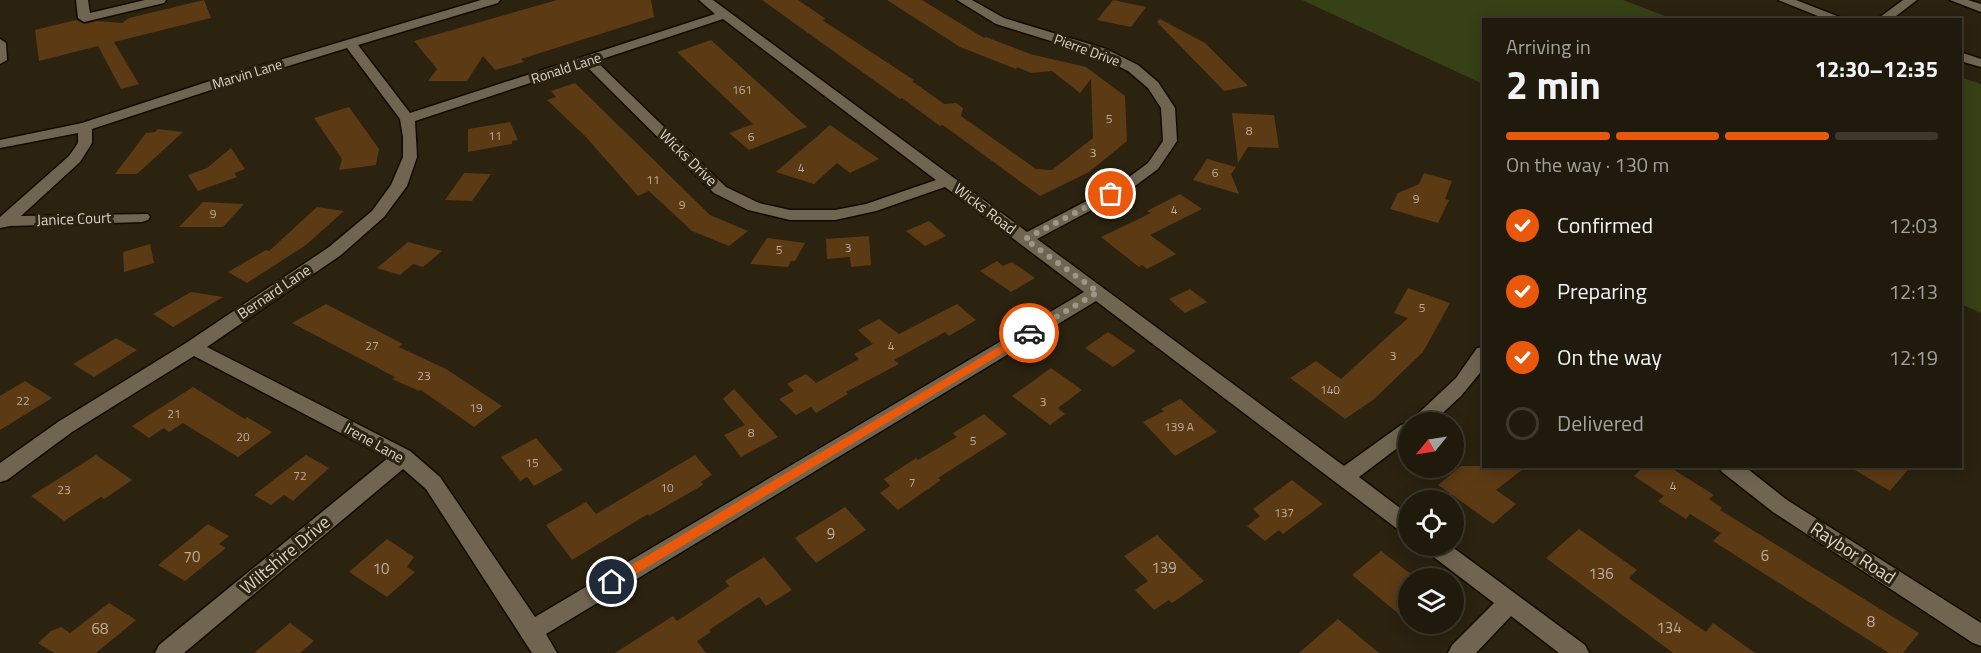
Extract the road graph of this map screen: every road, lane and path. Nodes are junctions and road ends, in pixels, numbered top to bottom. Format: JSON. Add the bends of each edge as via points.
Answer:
{"nodes":[{"id":1,"x":82,"y":0,"type":"edge"},
{"id":2,"x":160,"y":0,"type":"edge"},
{"id":3,"x":494,"y":0,"type":"edge"},
{"id":4,"x":705,"y":0,"type":"edge"},
{"id":5,"x":963,"y":0,"type":"edge"},
{"id":6,"x":1784,"y":0,"type":"edge"},
{"id":7,"x":1824,"y":0,"type":"edge"},
{"id":8,"x":1911,"y":0,"type":"edge"},
{"id":9,"x":1956,"y":0,"type":"edge"},
{"id":10,"x":1981,"y":8,"type":"edge"},
{"id":11,"x":1810,"y":9,"type":"junction"},
{"id":12,"x":724,"y":15,"type":"junction"},
{"id":13,"x":1836,"y":18,"type":"edge"},
{"id":14,"x":1885,"y":18,"type":"edge"},
{"id":15,"x":0,"y":43,"type":"edge"},
{"id":16,"x":350,"y":43,"type":"junction"},
{"id":17,"x":1962,"y":57,"type":"edge"},
{"id":18,"x":0,"y":60,"type":"edge"},
{"id":19,"x":588,"y":61,"type":"junction"},
{"id":20,"x":1981,"y":63,"type":"edge"},
{"id":21,"x":407,"y":119,"type":"junction"},
{"id":22,"x":86,"y":127,"type":"junction"},
{"id":23,"x":0,"y":144,"type":"edge"},
{"id":24,"x":948,"y":181,"type":"junction"},
{"id":25,"x":142,"y":217,"type":"dead end"},
{"id":26,"x":3,"y":223,"type":"edge"},
{"id":27,"x":1025,"y":239,"type":"junction"},
{"id":28,"x":1098,"y":292,"type":"junction"},
{"id":29,"x":193,"y":348,"type":"junction"},
{"id":30,"x":1482,"y":356,"type":"edge"},
{"id":31,"x":1432,"y":412,"type":"edge"},
{"id":32,"x":1398,"y":438,"type":"edge"},
{"id":33,"x":403,"y":457,"type":"junction"},
{"id":34,"x":1731,"y":468,"type":"edge"},
{"id":35,"x":0,"y":474,"type":"edge"},
{"id":36,"x":1346,"y":477,"type":"junction"},
{"id":37,"x":1398,"y":517,"type":"edge"},
{"id":38,"x":1449,"y":556,"type":"edge"},
{"id":39,"x":1509,"y":603,"type":"junction"},
{"id":40,"x":531,"y":631,"type":"junction"},
{"id":41,"x":1981,"y":636,"type":"edge"},
{"id":42,"x":167,"y":653,"type":"edge"},
{"id":43,"x":546,"y":653,"type":"edge"},
{"id":44,"x":1460,"y":653,"type":"edge"},
{"id":45,"x":1577,"y":653,"type":"edge"}],
"edges":[{"from":1,"to":2,"type":"street","via":[[84,18]]},
{"from":3,"to":16,"type":"street","name":"Marvin Lane"},
{"from":4,"to":12,"type":"street","name":"Wicks Road"},
{"from":5,"to":27,"type":"street","name":"Pierre Drive","via":[[1000,21],[1101,52],[1133,68],[1153,85],[1168,108],[1170,141],[1153,166],[1125,186]]},
{"from":6,"to":11,"type":"street"},
{"from":7,"to":11,"type":"street"},
{"from":8,"to":14,"type":"street"},
{"from":9,"to":10,"type":"street"},
{"from":11,"to":13,"type":"street"},
{"from":12,"to":19,"type":"street","name":"Ronald Lane"},
{"from":12,"to":24,"type":"street","name":"Wicks Road"},
{"from":15,"to":18,"type":"street"},
{"from":16,"to":21,"type":"street"},
{"from":16,"to":22,"type":"street","name":"Marvin Lane"},
{"from":17,"to":20,"type":"street"},
{"from":19,"to":21,"type":"street","name":"Ronald Lane"},
{"from":19,"to":24,"type":"street","name":"Wicks Drive","via":[[720,190],[754,207],[790,215],[835,215],[870,208]]},
{"from":21,"to":29,"type":"street","name":"Bernard Lane","via":[[410,157],[399,186],[378,214],[335,251]]},
{"from":22,"to":23,"type":"street","name":"Marvin Lane"},
{"from":22,"to":26,"type":"street","via":[[86,143],[75,159]]},
{"from":24,"to":27,"type":"street","name":"Wicks Road"},
{"from":25,"to":26,"type":"street","name":"Janice Court"},
{"from":27,"to":28,"type":"street","name":"Wicks Road"},
{"from":28,"to":36,"type":"street","name":"Wicks Road"},
{"from":28,"to":40,"type":"street"},
{"from":29,"to":33,"type":"street","name":"Irene Lane"},
{"from":29,"to":35,"type":"street","name":"Bernard Lane","via":[[66,427]]},
{"from":30,"to":31,"type":"street"},
{"from":32,"to":36,"type":"street"},
{"from":33,"to":40,"type":"street","name":"Irene Lane","via":[[432,483]]},
{"from":33,"to":42,"type":"street","name":"Wiltshire Drive"},
{"from":34,"to":41,"type":"street","name":"Raybor Road","via":[[1780,506]]},
{"from":36,"to":37,"type":"street","name":"Wicks Road"},
{"from":38,"to":39,"type":"street"},
{"from":39,"to":44,"type":"street"},
{"from":39,"to":45,"type":"street"},
{"from":40,"to":43,"type":"street","name":"Irene Lane"}]}
